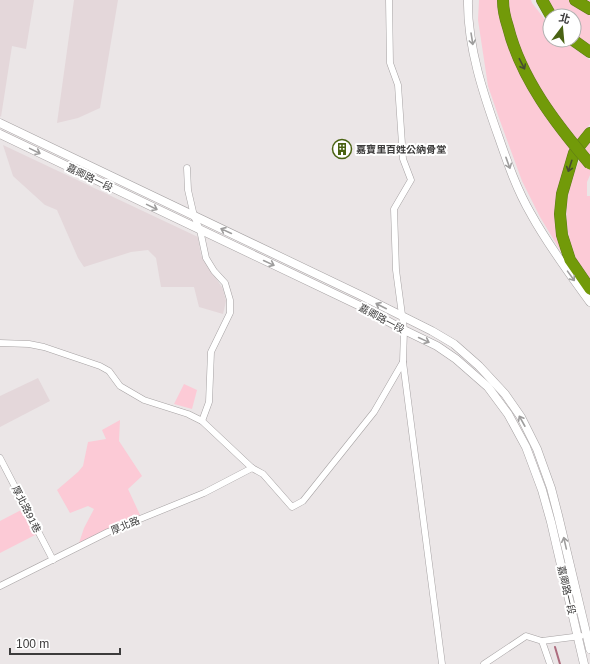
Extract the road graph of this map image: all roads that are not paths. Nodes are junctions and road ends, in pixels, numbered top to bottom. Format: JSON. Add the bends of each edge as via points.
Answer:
{"nodes":[{"id":1,"x":389,"y":0,"type":"edge"},
{"id":2,"x":468,"y":0,"type":"edge"},
{"id":3,"x":503,"y":0,"type":"edge"},
{"id":4,"x":575,"y":0,"type":"edge"},
{"id":5,"x":590,"y":9,"type":"edge"},
{"id":6,"x":0,"y":124,"type":"edge"},
{"id":7,"x":590,"y":133,"type":"edge"},
{"id":8,"x":0,"y":134,"type":"edge"},
{"id":9,"x":590,"y":164,"type":"edge"},
{"id":10,"x":187,"y":168,"type":"dead end"},
{"id":11,"x":194,"y":216,"type":"junction"},
{"id":12,"x":200,"y":230,"type":"junction"},
{"id":13,"x":590,"y":289,"type":"edge"},
{"id":14,"x":590,"y":302,"type":"edge"},
{"id":15,"x":402,"y":316,"type":"junction"},
{"id":16,"x":404,"y":330,"type":"junction"},
{"id":17,"x":0,"y":343,"type":"edge"},
{"id":18,"x":403,"y":362,"type":"junction"},
{"id":19,"x":202,"y":420,"type":"junction"},
{"id":20,"x":0,"y":458,"type":"edge"},
{"id":21,"x":252,"y":468,"type":"junction"},
{"id":22,"x":53,"y":560,"type":"junction"},
{"id":23,"x":0,"y":586,"type":"edge"},
{"id":24,"x":582,"y":635,"type":"junction"},
{"id":25,"x":542,"y":641,"type":"junction"},
{"id":26,"x":590,"y":649,"type":"edge"},
{"id":27,"x":442,"y":664,"type":"edge"},
{"id":28,"x":484,"y":664,"type":"edge"},
{"id":29,"x":550,"y":664,"type":"edge"},
{"id":30,"x":584,"y":664,"type":"edge"}],
"edges":[{"from":1,"to":15,"type":"street","via":[[390,63],[398,85],[403,159],[410,180],[394,209],[396,270]]},
{"from":2,"to":14,"type":"street","one_way":true,"via":[[481,85],[512,174],[551,248]]},
{"from":3,"to":9,"type":"highway","one_way":true,"bridge":true,"via":[[512,45],[536,92]]},
{"from":4,"to":5,"type":"highway"},
{"from":6,"to":11,"type":"street","name":"嘉卿路一段"},
{"from":7,"to":13,"type":"highway","one_way":true,"via":[[574,153],[562,194],[560,214],[562,236],[570,260]]},
{"from":8,"to":12,"type":"street","name":"嘉卿路一段","one_way":true},
{"from":10,"to":11,"type":"street","via":[[188,190]]},
{"from":11,"to":12,"type":"street"},
{"from":15,"to":11,"type":"street","name":"嘉卿路一段","one_way":true},
{"from":12,"to":16,"type":"street","name":"嘉卿路一段","one_way":true,"via":[[358,305]]},
{"from":12,"to":19,"type":"street","via":[[206,258],[225,283],[230,300],[230,313],[211,352],[209,402]]},
{"from":15,"to":16,"type":"street"},
{"from":24,"to":15,"type":"street","name":"嘉卿路一段","one_way":true,"via":[[551,488],[537,449],[521,417],[505,394],[454,344]]},
{"from":16,"to":18,"type":"street"},
{"from":16,"to":24,"type":"street","name":"嘉卿路一段","one_way":true,"via":[[437,346],[456,359],[488,387],[508,414],[526,447],[542,490]]},
{"from":17,"to":19,"type":"street","via":[[44,347],[100,366],[109,371],[120,386],[144,400]]},
{"from":18,"to":21,"type":"street","via":[[374,412],[303,501],[292,507],[263,474]]},
{"from":18,"to":27,"type":"street"},
{"from":19,"to":21,"type":"street"},
{"from":20,"to":22,"type":"street","name":"厚北路91巷"},
{"from":21,"to":22,"type":"street","name":"厚北路","via":[[204,493],[108,532]]},
{"from":22,"to":23,"type":"street","name":"厚北路"},
{"from":24,"to":25,"type":"street"},
{"from":24,"to":26,"type":"street","name":"嘉卿路一段"},
{"from":24,"to":30,"type":"street","name":"嘉卿路一段"},
{"from":25,"to":28,"type":"street","via":[[526,636]]},
{"from":25,"to":29,"type":"street"}]}
